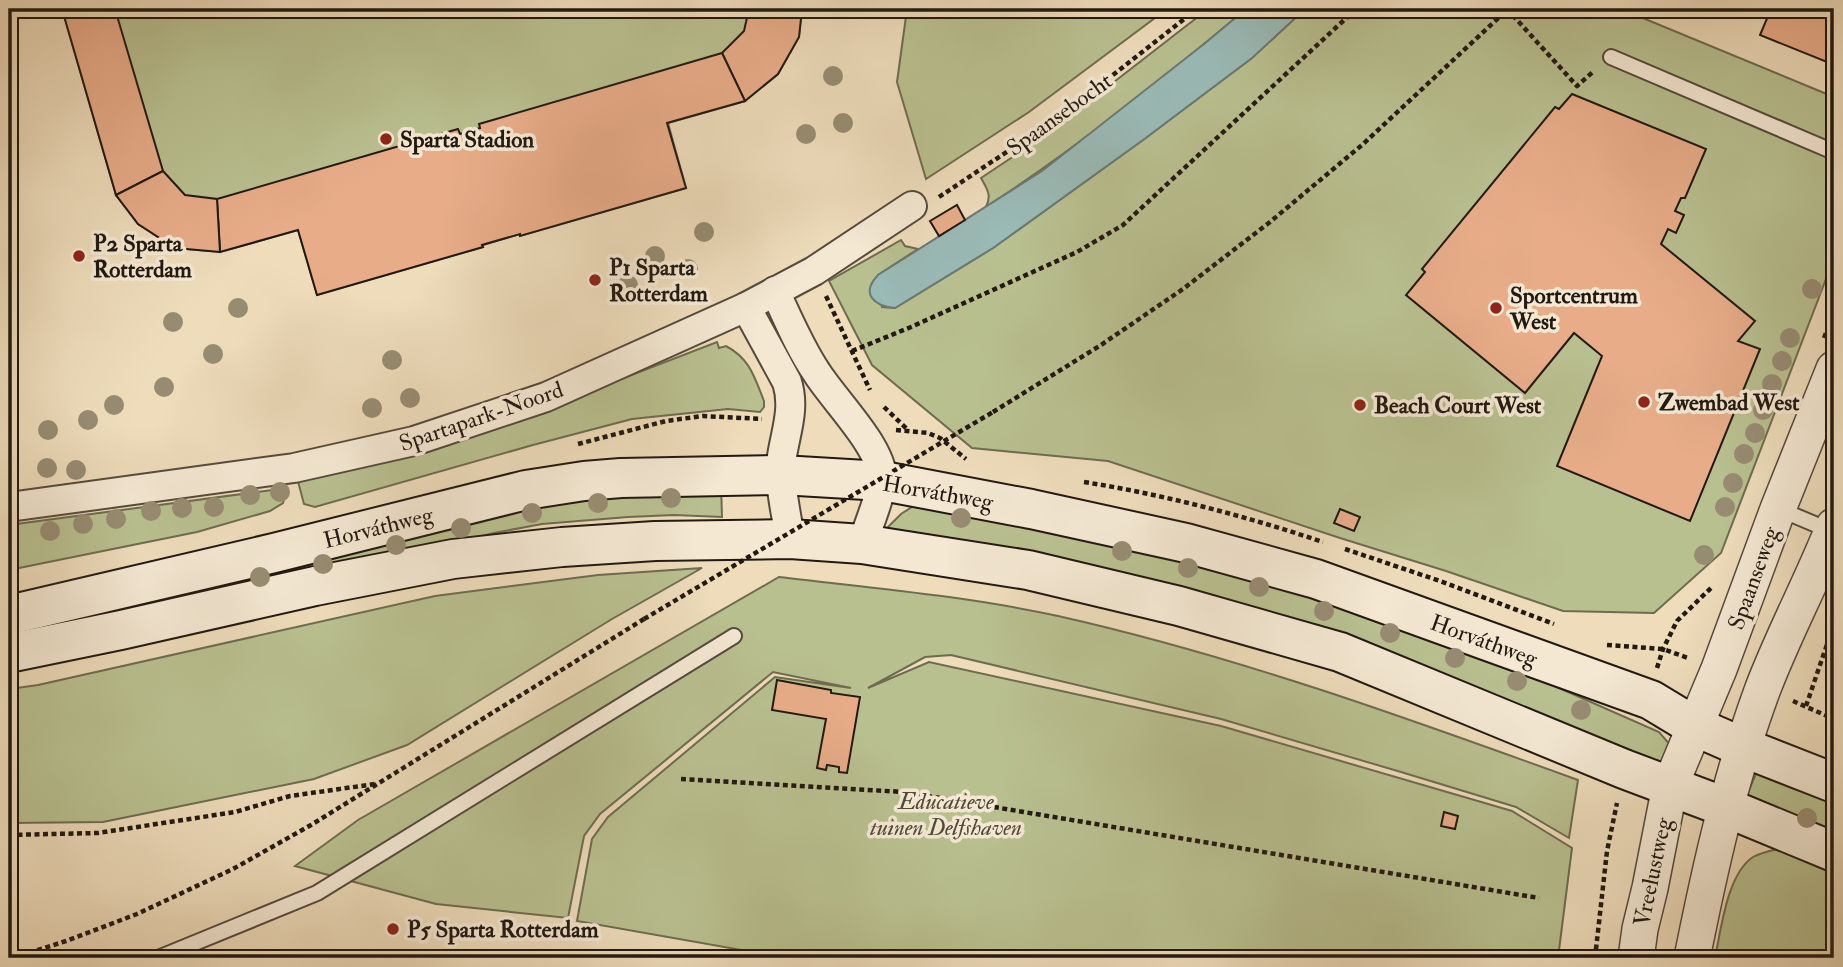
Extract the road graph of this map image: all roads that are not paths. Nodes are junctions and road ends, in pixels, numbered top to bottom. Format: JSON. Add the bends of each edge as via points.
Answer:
{"nodes":[{"id":1,"x":1611,"y":57,"type":"dead end"},
{"id":2,"x":1834,"y":152,"type":"edge"},
{"id":3,"x":912,"y":206,"type":"road end"},
{"id":4,"x":775,"y":291,"type":"junction"},
{"id":5,"x":746,"y":307,"type":"junction"},
{"id":6,"x":1834,"y":369,"type":"edge"},
{"id":7,"x":781,"y":475,"type":"junction"},
{"id":8,"x":883,"y":481,"type":"junction"},
{"id":9,"x":9,"y":507,"type":"edge"},
{"id":10,"x":1778,"y":509,"type":"junction"},
{"id":11,"x":1833,"y":530,"type":"edge"},
{"id":12,"x":790,"y":539,"type":"junction"},
{"id":13,"x":862,"y":544,"type":"junction"},
{"id":14,"x":9,"y":615,"type":"edge"},
{"id":15,"x":734,"y":636,"type":"dead end"},
{"id":16,"x":9,"y":653,"type":"edge"},
{"id":17,"x":1694,"y":726,"type":"junction"},
{"id":18,"x":1742,"y":747,"type":"junction"},
{"id":19,"x":1834,"y":783,"type":"edge"},
{"id":20,"x":1670,"y":786,"type":"junction"},
{"id":21,"x":1725,"y":807,"type":"junction"},
{"id":22,"x":1834,"y":852,"type":"edge"},
{"id":23,"x":158,"y":958,"type":"edge"},
{"id":24,"x":1636,"y":958,"type":"edge"},
{"id":25,"x":1692,"y":958,"type":"edge"}],
"edges":[{"from":1,"to":2,"type":"lane"},
{"from":3,"to":4,"type":"street","name":"Spartapark-Noord","via":[[814,271]]},
{"from":4,"to":5,"type":"street","name":"Spartapark-Noord"},
{"from":4,"to":8,"type":"street","via":[[813,367],[876,456]]},
{"from":5,"to":7,"type":"street","via":[[789,390]]},
{"from":5,"to":9,"type":"street","name":"Spartapark-Noord","via":[[547,397],[414,441],[294,468]]},
{"from":6,"to":10,"type":"street","name":"Spaanseweg"},
{"from":7,"to":8,"type":"main road","name":"Horváthweg"},
{"from":7,"to":12,"type":"street"},
{"from":7,"to":14,"type":"main road","name":"Horváthweg","via":[[621,478],[526,490]]},
{"from":8,"to":13,"type":"street"},
{"from":8,"to":17,"type":"main road","name":"Horváthweg","via":[[1186,543],[1316,579],[1651,700]]},
{"from":10,"to":11,"type":"lane"},
{"from":10,"to":17,"type":"street","name":"Spaanseweg"},
{"from":11,"to":18,"type":"street"},
{"from":12,"to":13,"type":"main road","name":"Horváthweg"},
{"from":12,"to":16,"type":"main road","name":"Horváthweg","via":[[609,543],[453,559]]},
{"from":13,"to":20,"type":"main road","name":"Horváthweg","via":[[1028,570],[1340,652]]},
{"from":15,"to":23,"type":"lane","via":[[317,893]]},
{"from":17,"to":18,"type":"main road","name":"Horváthweg"},
{"from":17,"to":20,"type":"street","name":"Spaanseweg"},
{"from":18,"to":19,"type":"main road","name":"Horváthweg"},
{"from":18,"to":21,"type":"street"},
{"from":20,"to":21,"type":"main road","name":"Horváthweg"},
{"from":20,"to":24,"type":"street","name":"Vreelustweg"},
{"from":21,"to":22,"type":"main road","name":"Horváthweg"},
{"from":21,"to":25,"type":"street"}]}
